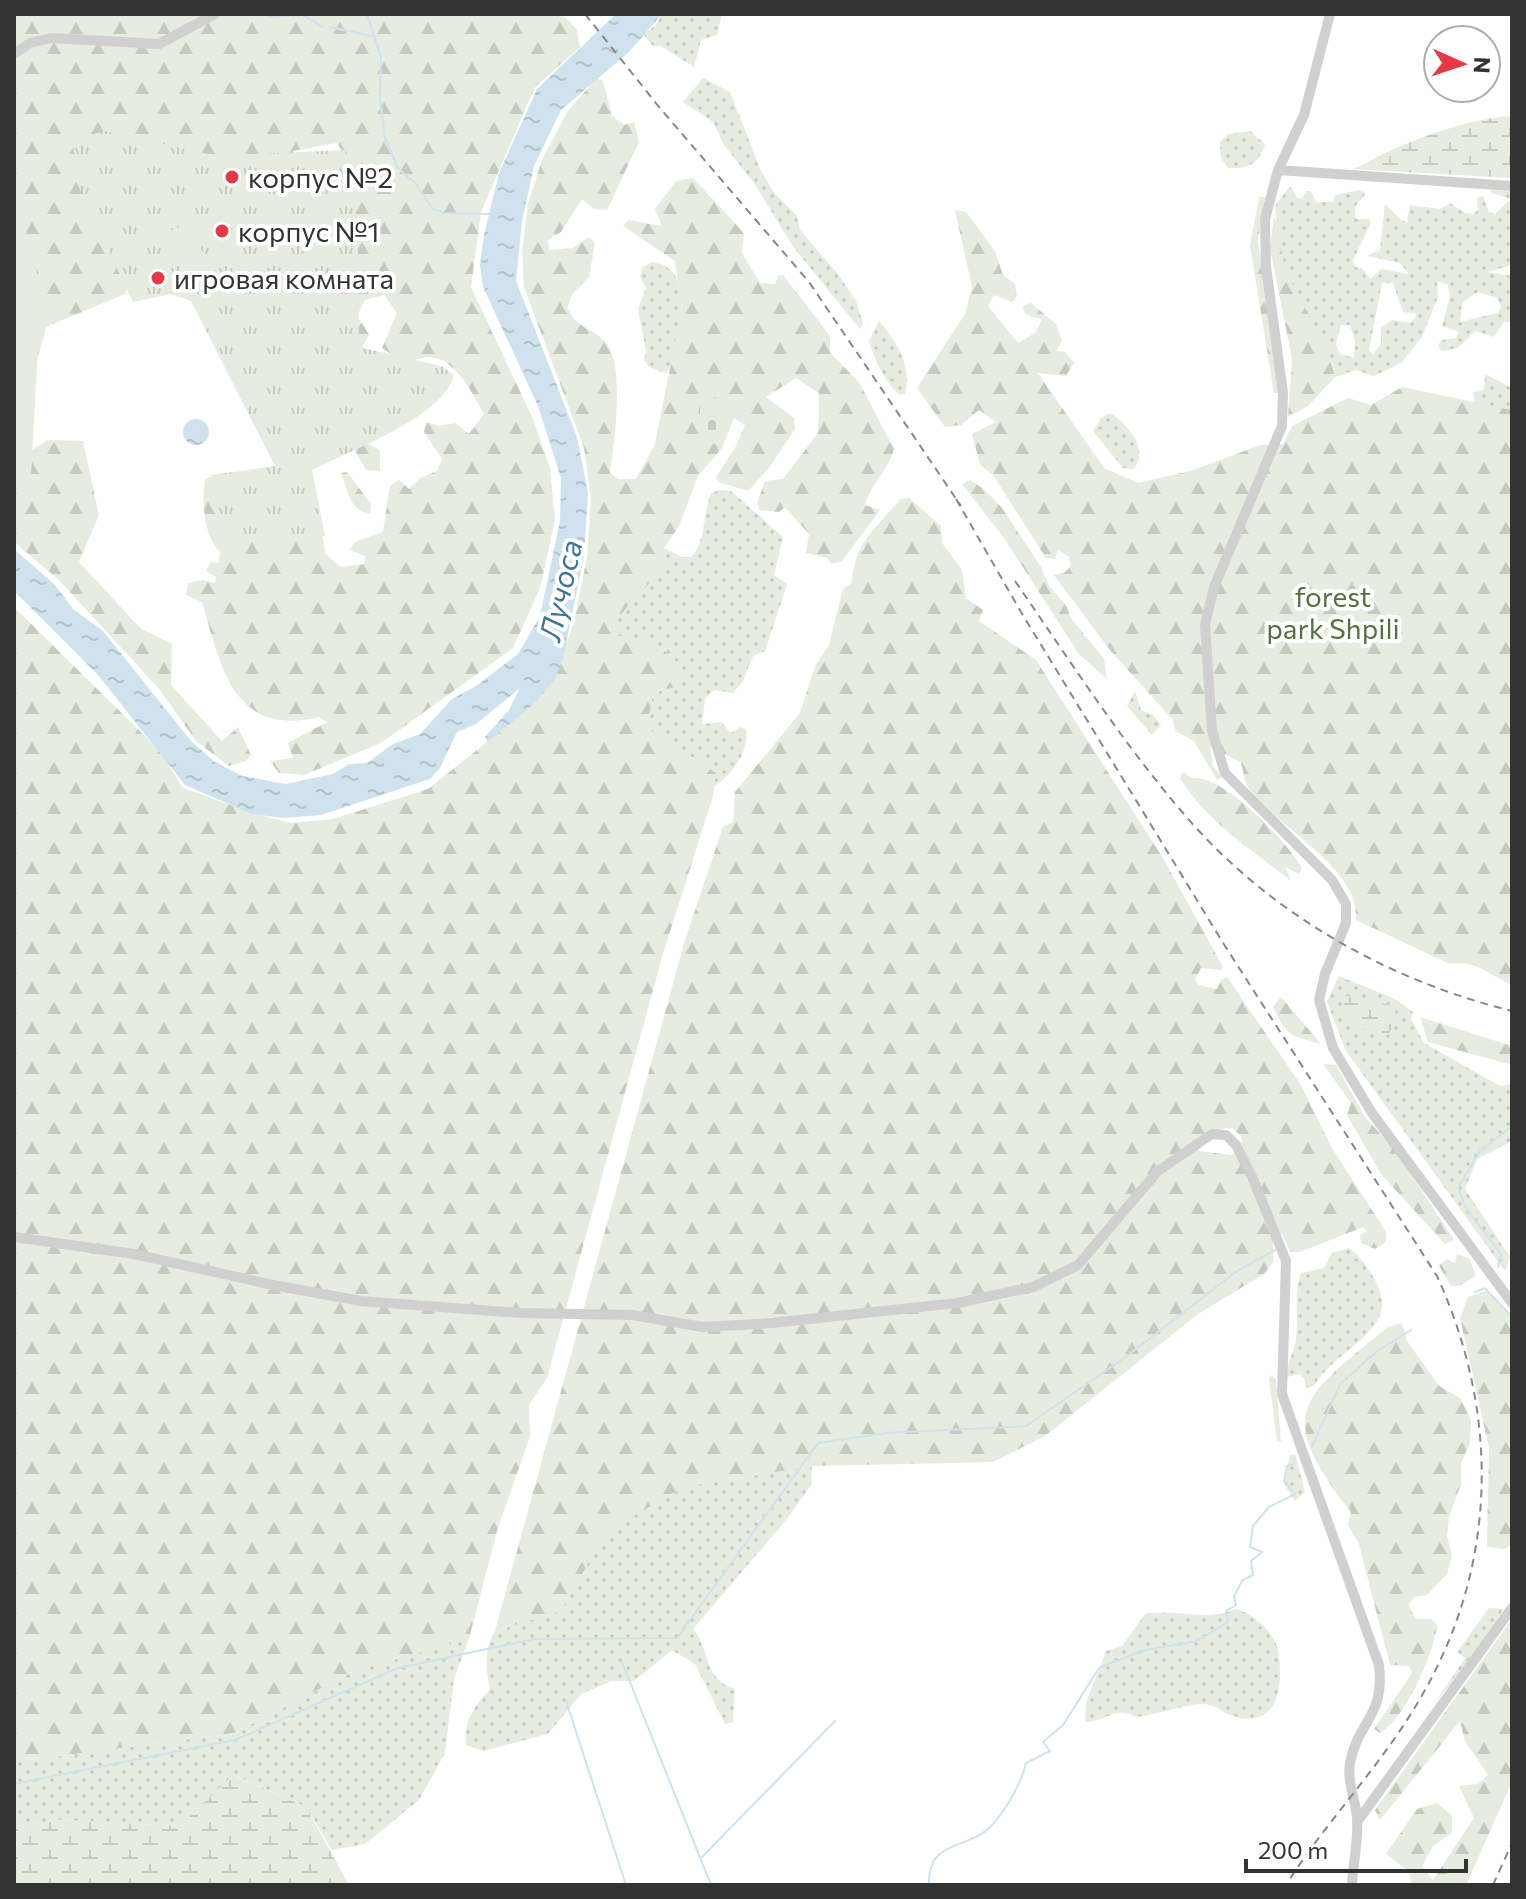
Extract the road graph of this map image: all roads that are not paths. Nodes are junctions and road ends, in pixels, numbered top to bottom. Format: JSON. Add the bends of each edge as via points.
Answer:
{"nodes":[{"id":1,"x":215,"y":14,"type":"edge"},
{"id":2,"x":1330,"y":14,"type":"edge"},
{"id":3,"x":14,"y":54,"type":"edge"},
{"id":4,"x":1278,"y":170,"type":"junction"},
{"id":5,"x":1512,"y":186,"type":"edge"},
{"id":6,"x":14,"y":1237,"type":"edge"},
{"id":7,"x":1512,"y":1303,"type":"edge"},
{"id":8,"x":1512,"y":1608,"type":"edge"},
{"id":9,"x":1357,"y":1822,"type":"junction"},
{"id":10,"x":1352,"y":1885,"type":"edge"}],
"edges":[{"from":1,"to":3,"type":"street","via":[[159,44],[51,38]]},
{"from":2,"to":4,"type":"street","via":[[1304,115]]},
{"from":4,"to":5,"type":"street"},
{"from":4,"to":7,"type":"street","via":[[1265,235],[1282,426],[1214,587],[1205,625],[1215,744],[1225,773],[1340,891],[1347,915],[1319,1000],[1333,1048],[1372,1113]]},
{"from":6,"to":9,"type":"street","via":[[195,1265],[361,1301],[632,1315],[703,1327],[772,1323],[957,1303],[1033,1287],[1078,1265],[1158,1171],[1212,1134],[1226,1135],[1253,1179],[1286,1261],[1282,1394],[1379,1665],[1378,1704],[1350,1762]]},
{"from":8,"to":9,"type":"street"},
{"from":9,"to":10,"type":"street"}]}
